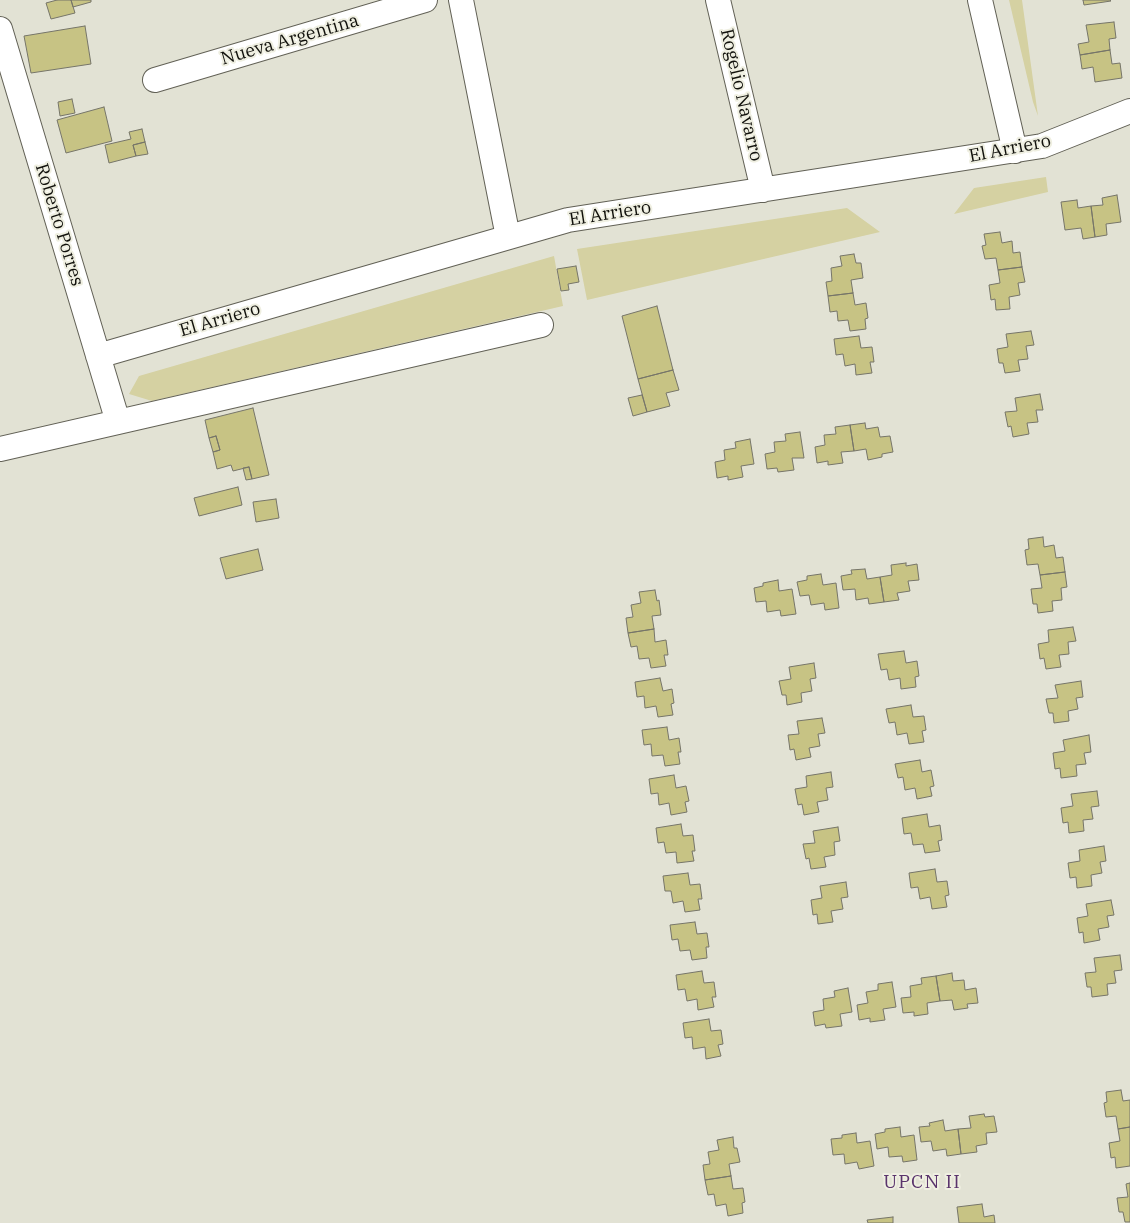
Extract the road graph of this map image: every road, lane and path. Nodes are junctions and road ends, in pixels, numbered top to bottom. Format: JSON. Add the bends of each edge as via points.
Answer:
{"nodes":[{"id":1,"x":425,"y":0,"type":"edge"},
{"id":2,"x":461,"y":0,"type":"edge"},
{"id":3,"x":718,"y":0,"type":"edge"},
{"id":4,"x":980,"y":0,"type":"edge"},
{"id":5,"x":0,"y":28,"type":"edge"},
{"id":6,"x":155,"y":80,"type":"dead end"},
{"id":7,"x":1130,"y":111,"type":"edge"},
{"id":8,"x":1015,"y":150,"type":"junction"},
{"id":9,"x":763,"y":190,"type":"junction"},
{"id":10,"x":508,"y":237,"type":"junction"},
{"id":11,"x":540,"y":325,"type":"dead end"},
{"id":12,"x":98,"y":356,"type":"junction"},
{"id":13,"x":118,"y":422,"type":"junction"},
{"id":14,"x":0,"y":449,"type":"edge"}],
"edges":[{"from":1,"to":6,"type":"street","name":"Nueva Argentina"},
{"from":2,"to":10,"type":"street"},
{"from":3,"to":9,"type":"street","name":"Rogelio Navarro"},
{"from":4,"to":8,"type":"street"},
{"from":5,"to":12,"type":"street","name":"Roberto Porres"},
{"from":7,"to":8,"type":"street","name":"El Arriero","via":[[1042,146]]},
{"from":8,"to":9,"type":"street","name":"El Arriero"},
{"from":9,"to":10,"type":"street","name":"El Arriero","via":[[568,220]]},
{"from":10,"to":12,"type":"street","name":"El Arriero"},
{"from":11,"to":13,"type":"street"},
{"from":12,"to":13,"type":"street","name":"Roberto Porres"},
{"from":13,"to":14,"type":"street"}]}
